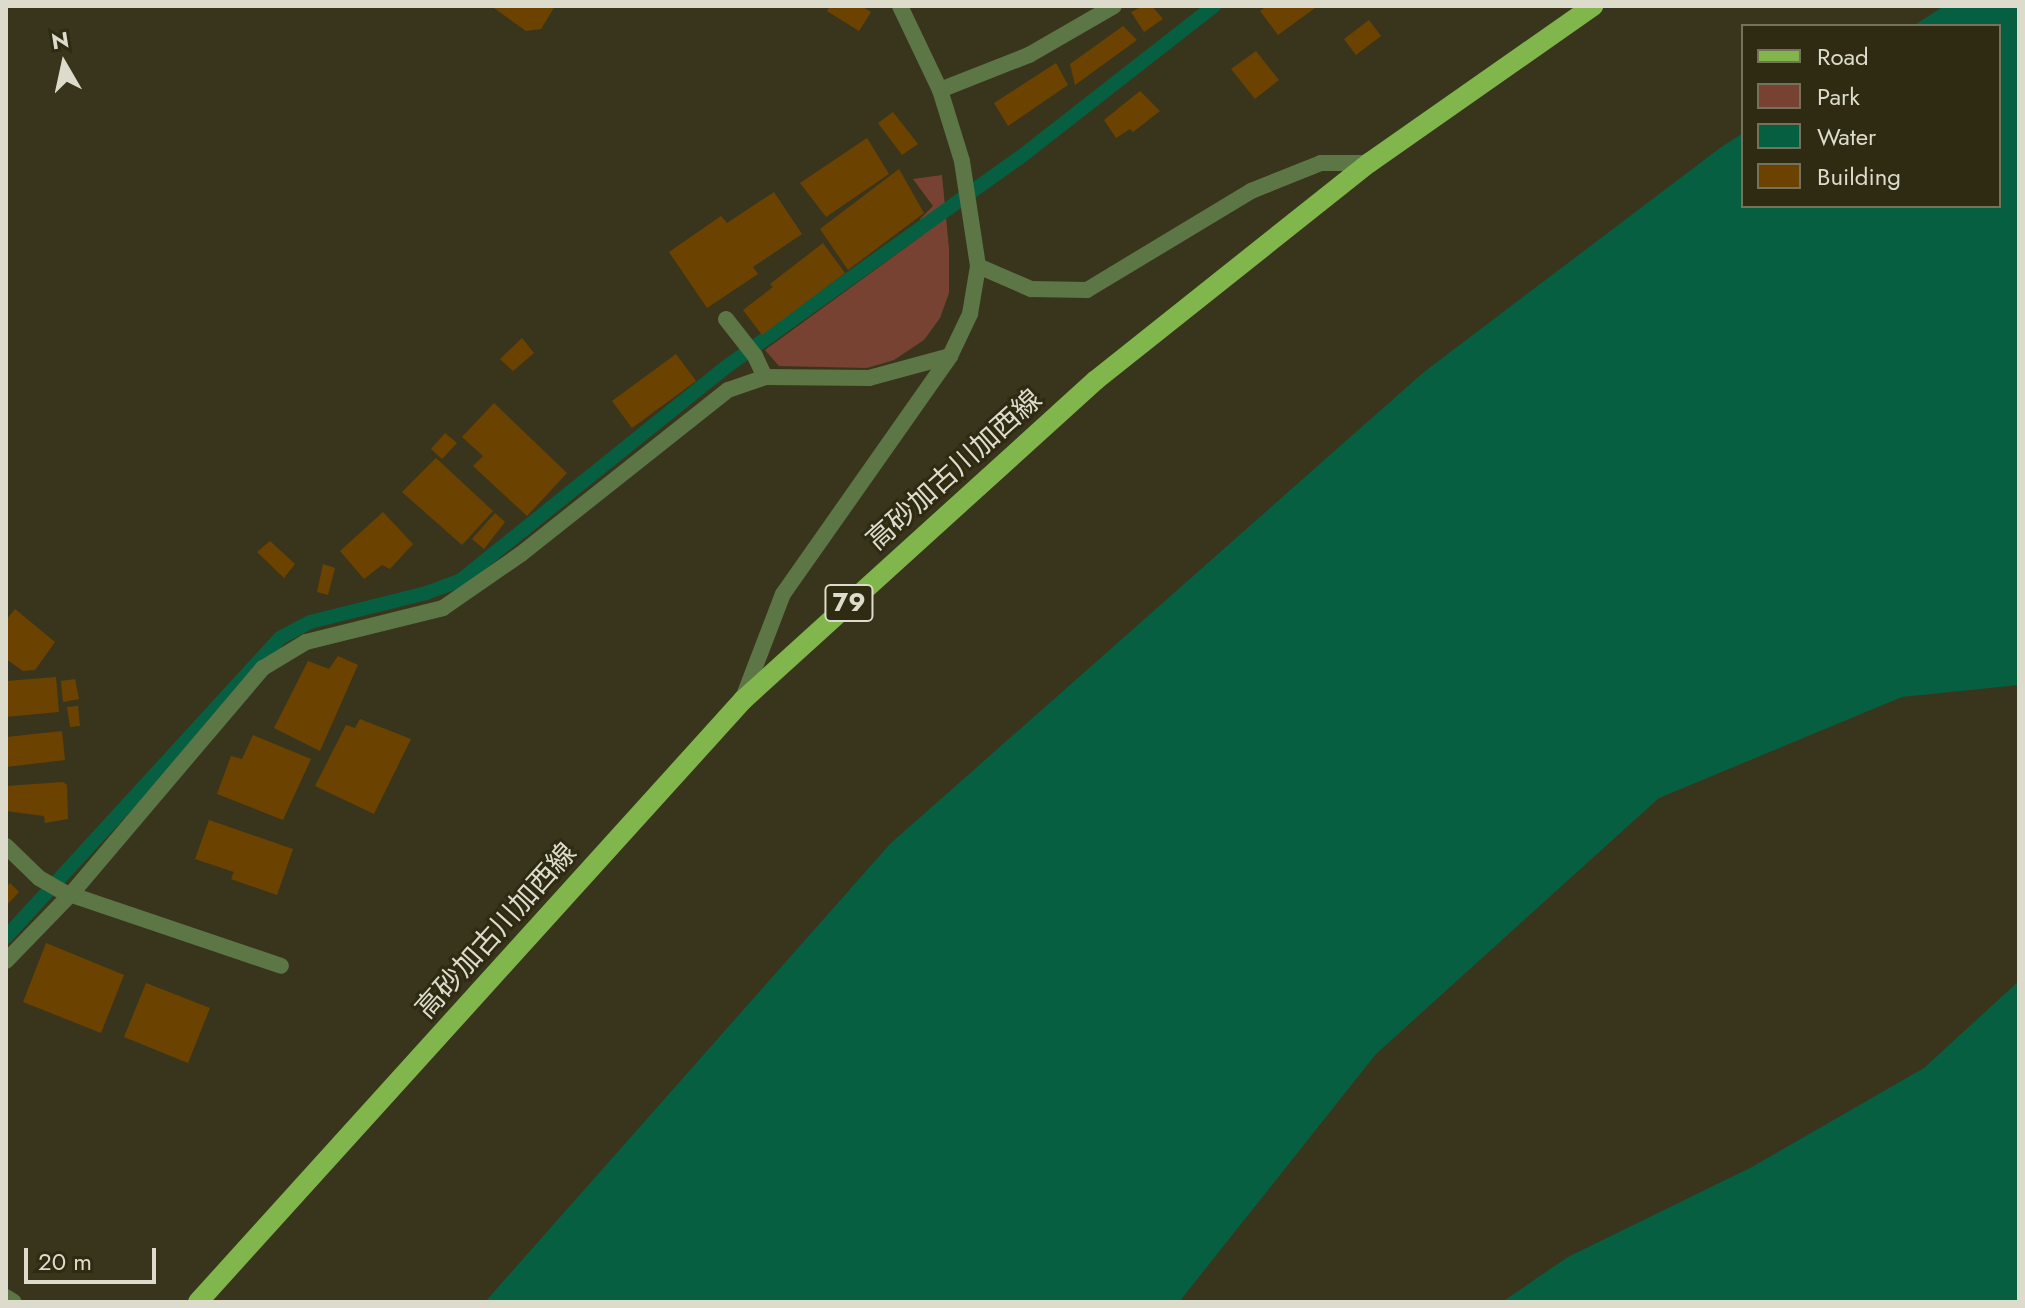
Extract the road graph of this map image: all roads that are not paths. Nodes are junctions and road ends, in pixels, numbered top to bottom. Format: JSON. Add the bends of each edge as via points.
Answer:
{"nodes":[{"id":1,"x":900,"y":6,"type":"edge"},
{"id":2,"x":1114,"y":6,"type":"edge"},
{"id":3,"x":1593,"y":6,"type":"edge"},
{"id":4,"x":940,"y":90,"type":"junction"},
{"id":5,"x":1369,"y":163,"type":"junction"},
{"id":6,"x":978,"y":266,"type":"junction"},
{"id":7,"x":726,"y":319,"type":"dead end"},
{"id":8,"x":950,"y":356,"type":"junction"},
{"id":9,"x":765,"y":377,"type":"junction"},
{"id":10,"x":743,"y":700,"type":"junction"},
{"id":11,"x":6,"y":846,"type":"edge"},
{"id":12,"x":67,"y":893,"type":"junction"},
{"id":13,"x":6,"y":961,"type":"edge"},
{"id":14,"x":281,"y":966,"type":"dead end"},
{"id":15,"x":6,"y":1297,"type":"edge"},
{"id":16,"x":14,"y":1302,"type":"edge"},
{"id":17,"x":198,"y":1302,"type":"edge"}],
"edges":[{"from":1,"to":4,"type":"street"},
{"from":2,"to":4,"type":"street","via":[[1029,55]]},
{"from":3,"to":5,"type":"main road","name":"高砂加古川加西線","number":"79"},
{"from":4,"to":6,"type":"street","via":[[962,161]]},
{"from":5,"to":6,"type":"street","via":[[1321,163],[1251,191],[1087,290],[1031,289]]},
{"from":5,"to":10,"type":"main road","name":"高砂加古川加西線","number":"79","via":[[1096,380]]},
{"from":6,"to":8,"type":"street","via":[[970,314]]},
{"from":7,"to":9,"type":"street"},
{"from":8,"to":9,"type":"street","via":[[869,378]]},
{"from":8,"to":10,"type":"street","via":[[783,594]]},
{"from":9,"to":12,"type":"street","via":[[728,390],[521,554],[443,608],[306,642],[263,668]]},
{"from":10,"to":17,"type":"main road","name":"高砂加古川加西線","number":"79"},
{"from":11,"to":12,"type":"street","via":[[39,878]]},
{"from":12,"to":13,"type":"street"},
{"from":12,"to":14,"type":"street"},
{"from":15,"to":16,"type":"street"}]}
